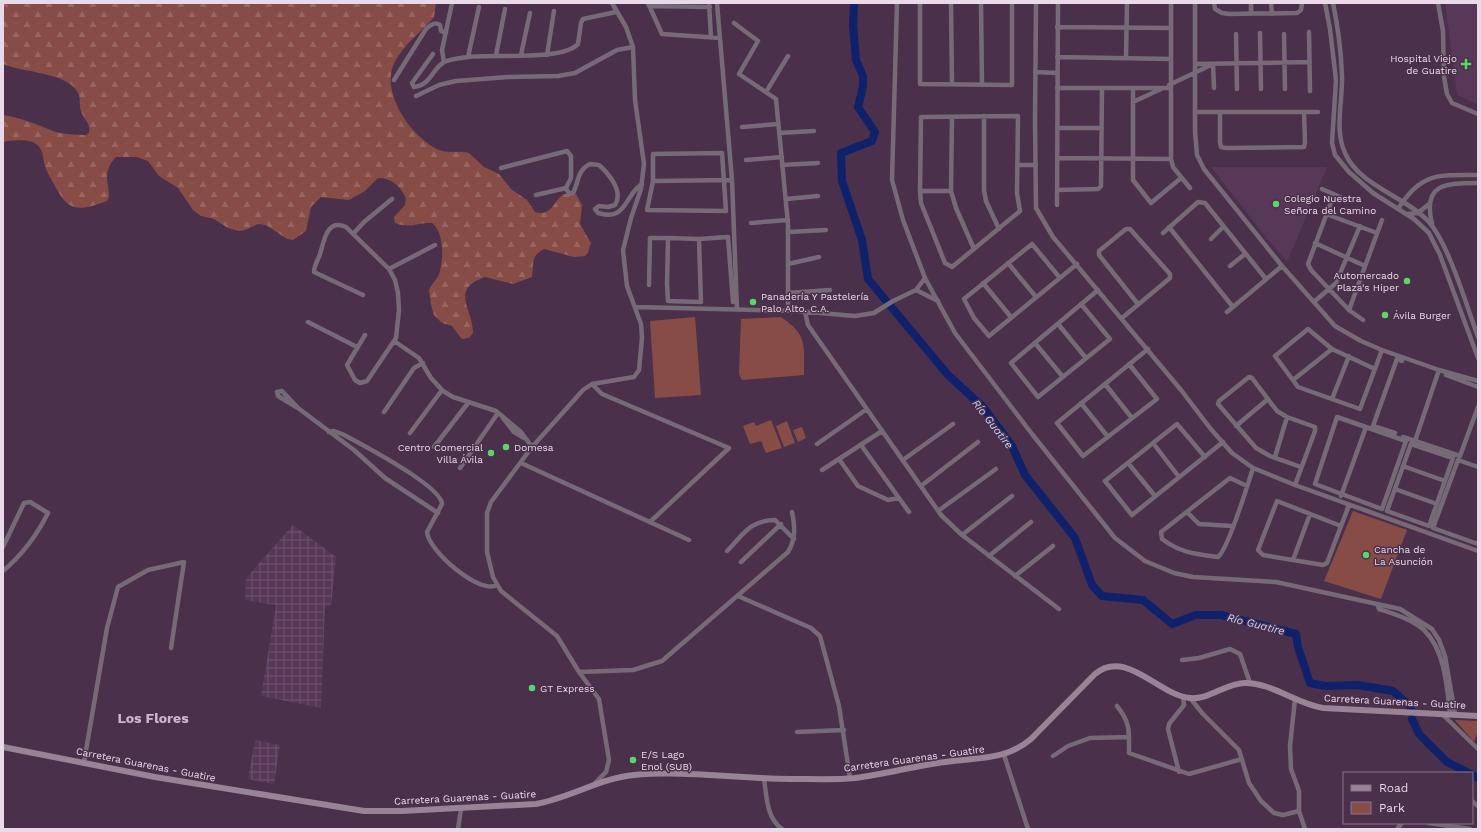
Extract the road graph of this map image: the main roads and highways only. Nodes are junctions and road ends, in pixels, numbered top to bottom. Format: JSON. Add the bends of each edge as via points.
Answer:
{"nodes":[{"id":1,"x":1478,"y":716,"type":"edge"},
{"id":2,"x":3,"y":747,"type":"edge"}],
"edges":[{"from":1,"to":2,"type":"main road","name":"Carretera Guarenas - Guatire","via":[[1323,708],[1265,686],[1250,683],[1190,698],[1131,670],[1107,666],[1095,674],[1031,739],[1004,755],[850,778],[764,779],[648,774],[620,777],[550,802],[402,811],[359,810],[155,777]]}]}
